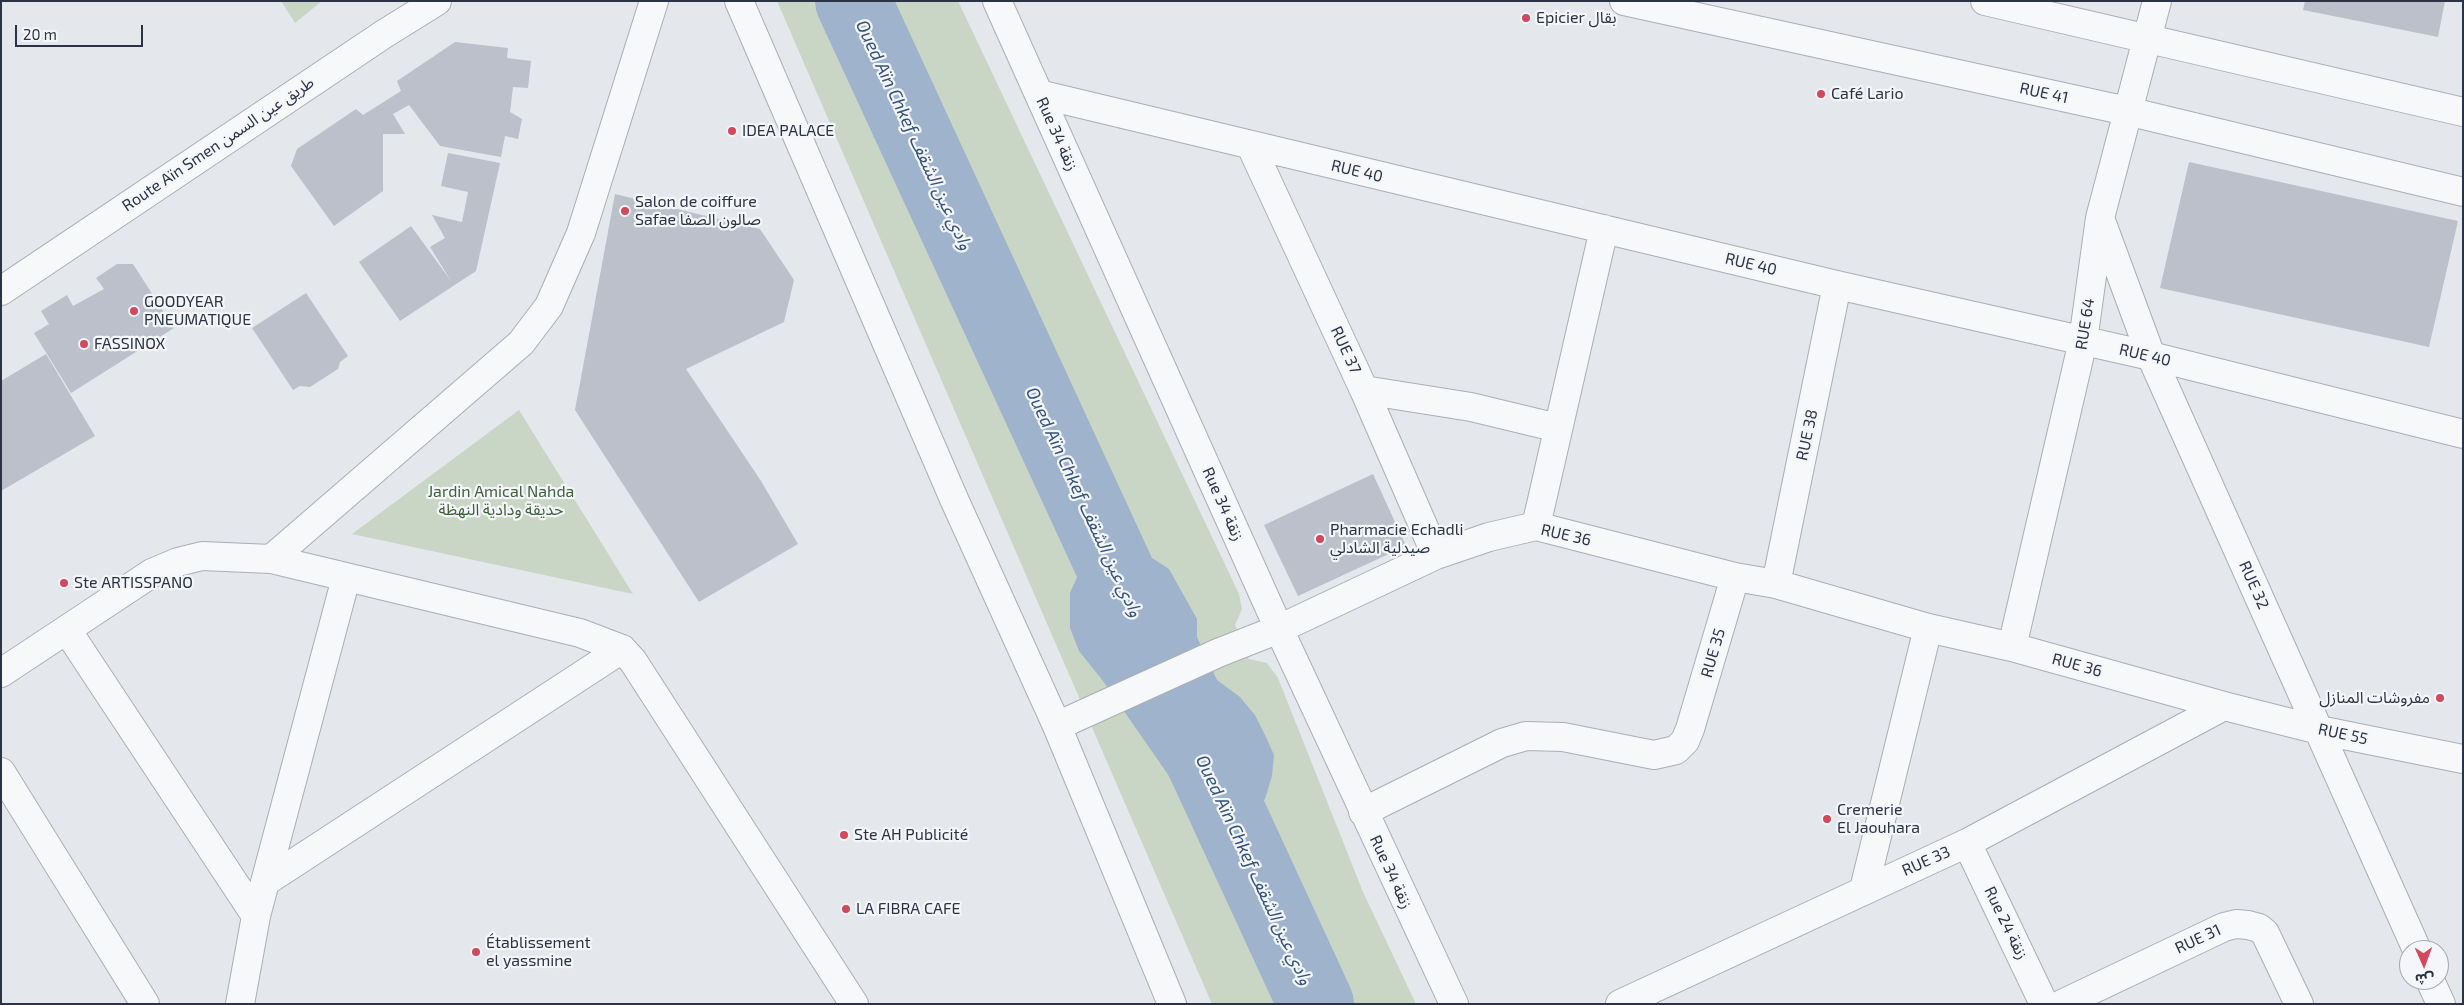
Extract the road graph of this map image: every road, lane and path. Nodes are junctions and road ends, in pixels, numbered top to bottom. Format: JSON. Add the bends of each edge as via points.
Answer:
{"nodes":[{"id":1,"x":437,"y":1,"type":"edge"},
{"id":2,"x":654,"y":1,"type":"edge"},
{"id":3,"x":739,"y":1,"type":"edge"},
{"id":4,"x":997,"y":1,"type":"edge"},
{"id":5,"x":1624,"y":1,"type":"edge"},
{"id":6,"x":1985,"y":1,"type":"edge"},
{"id":7,"x":2158,"y":1,"type":"edge"},
{"id":8,"x":1654,"y":4,"type":"edge"},
{"id":9,"x":2148,"y":38,"type":"junction"},
{"id":10,"x":1039,"y":94,"type":"junction"},
{"id":11,"x":2127,"y":111,"type":"junction"},
{"id":12,"x":2463,"y":112,"type":"edge"},
{"id":13,"x":1251,"y":146,"type":"junction"},
{"id":14,"x":2463,"y":192,"type":"edge"},
{"id":15,"x":2100,"y":218,"type":"junction"},
{"id":16,"x":1604,"y":229,"type":"junction"},
{"id":17,"x":1837,"y":285,"type":"junction"},
{"id":18,"x":1,"y":291,"type":"edge"},
{"id":19,"x":2083,"y":341,"type":"junction"},
{"id":20,"x":2151,"y":356,"type":"junction"},
{"id":21,"x":1364,"y":390,"type":"junction"},
{"id":22,"x":1558,"y":428,"type":"junction"},
{"id":23,"x":2463,"y":434,"type":"edge"},
{"id":24,"x":1536,"y":526,"type":"junction"},
{"id":25,"x":1436,"y":555,"type":"junction"},
{"id":26,"x":271,"y":559,"type":"junction"},
{"id":27,"x":1735,"y":576,"type":"junction"},
{"id":28,"x":346,"y":578,"type":"junction"},
{"id":29,"x":1776,"y":584,"type":"junction"},
{"id":30,"x":1928,"y":628,"type":"junction"},
{"id":31,"x":1279,"y":629,"type":"junction"},
{"id":32,"x":67,"y":630,"type":"junction"},
{"id":33,"x":2012,"y":647,"type":"junction"},
{"id":34,"x":622,"y":648,"type":"junction"},
{"id":35,"x":1,"y":673,"type":"edge"},
{"id":36,"x":2224,"y":706,"type":"junction"},
{"id":37,"x":1057,"y":726,"type":"junction"},
{"id":38,"x":2319,"y":730,"type":"junction"},
{"id":39,"x":2463,"y":759,"type":"edge"},
{"id":40,"x":1,"y":772,"type":"edge"},
{"id":41,"x":1362,"y":812,"type":"junction"},
{"id":42,"x":1967,"y":843,"type":"junction"},
{"id":43,"x":265,"y":882,"type":"junction"},
{"id":44,"x":1864,"y":889,"type":"junction"},
{"id":45,"x":256,"y":916,"type":"junction"},
{"id":46,"x":2413,"y":940,"type":"edge"},
{"id":47,"x":2435,"y":990,"type":"edge"},
{"id":48,"x":145,"y":1004,"type":"edge"},
{"id":49,"x":240,"y":1004,"type":"edge"},
{"id":50,"x":854,"y":1004,"type":"edge"},
{"id":51,"x":1172,"y":1004,"type":"edge"},
{"id":52,"x":1454,"y":1004,"type":"edge"},
{"id":53,"x":1620,"y":1004,"type":"edge"},
{"id":54,"x":2044,"y":1004,"type":"edge"},
{"id":55,"x":2062,"y":1004,"type":"edge"},
{"id":56,"x":2300,"y":1004,"type":"edge"},
{"id":57,"x":2441,"y":1004,"type":"edge"}],
"edges":[{"from":1,"to":18,"type":"street","name":"Route Aïn Smen طريق عين السمن","via":[[375,39]]},
{"from":2,"to":26,"type":"street","via":[[581,232],[549,306],[521,343]]},
{"from":3,"to":37,"type":"street","via":[[954,500]]},
{"from":4,"to":10,"type":"street","name":"Rue 34 زنقة"},
{"from":5,"to":8,"type":"street","name":"RUE 41"},
{"from":6,"to":9,"type":"street"},
{"from":7,"to":9,"type":"street","name":"RUE 64"},
{"from":8,"to":11,"type":"street","name":"RUE 41"},
{"from":9,"to":11,"type":"street","name":"RUE 64"},
{"from":9,"to":12,"type":"street"},
{"from":10,"to":13,"type":"street","name":"RUE 40"},
{"from":10,"to":31,"type":"street","name":"Rue 34 زنقة"},
{"from":11,"to":14,"type":"street","name":"RUE 41"},
{"from":11,"to":15,"type":"street","name":"RUE 64"},
{"from":13,"to":16,"type":"street","name":"RUE 40"},
{"from":13,"to":21,"type":"street","name":"RUE 37"},
{"from":15,"to":19,"type":"street","name":"RUE 64"},
{"from":15,"to":20,"type":"street","name":"RUE 32"},
{"from":16,"to":17,"type":"street","name":"RUE 40"},
{"from":16,"to":22,"type":"street"},
{"from":17,"to":19,"type":"street","name":"RUE 40"},
{"from":17,"to":29,"type":"street","name":"RUE 38"},
{"from":19,"to":20,"type":"street","name":"RUE 40"},
{"from":19,"to":33,"type":"street","name":"RUE 64"},
{"from":20,"to":23,"type":"street","name":"RUE 40"},
{"from":20,"to":38,"type":"street","name":"RUE 32"},
{"from":21,"to":22,"type":"street","via":[[1471,407]]},
{"from":21,"to":25,"type":"street","name":"RUE 37"},
{"from":22,"to":24,"type":"street"},
{"from":24,"to":25,"type":"street","name":"RUE 36","via":[[1489,537]]},
{"from":24,"to":27,"type":"street","name":"RUE 36"},
{"from":25,"to":31,"type":"street","name":"RUE 36"},
{"from":26,"to":28,"type":"street"},
{"from":26,"to":32,"type":"street","via":[[202,556],[178,562],[152,573]]},
{"from":27,"to":29,"type":"street","name":"RUE 36"},
{"from":27,"to":41,"type":"street","name":"RUE 35","via":[[1690,729],[1676,750],[1654,755],[1563,737],[1526,736],[1502,743]]},
{"from":28,"to":34,"type":"street","via":[[580,633]]},
{"from":28,"to":43,"type":"street"},
{"from":29,"to":30,"type":"street","name":"RUE 36"},
{"from":30,"to":33,"type":"street","name":"RUE 36"},
{"from":30,"to":44,"type":"street"},
{"from":31,"to":37,"type":"street","name":"RUE 36"},
{"from":31,"to":41,"type":"street","name":"Rue 34 زنقة"},
{"from":32,"to":35,"type":"street"},
{"from":32,"to":45,"type":"street"},
{"from":33,"to":36,"type":"street","name":"RUE 36"},
{"from":34,"to":43,"type":"street"},
{"from":34,"to":50,"type":"street"},
{"from":36,"to":38,"type":"street","name":"RUE 55"},
{"from":36,"to":42,"type":"street","name":"RUE 33"},
{"from":37,"to":51,"type":"street"},
{"from":38,"to":39,"type":"street","name":"RUE 55"},
{"from":38,"to":46,"type":"street","name":"RUE 32"},
{"from":40,"to":48,"type":"street"},
{"from":41,"to":52,"type":"street","name":"Rue 34 زنقة"},
{"from":42,"to":44,"type":"street","name":"RUE 33"},
{"from":42,"to":54,"type":"street","name":"Rue 24 زنقة"},
{"from":43,"to":45,"type":"street"},
{"from":44,"to":53,"type":"street","name":"RUE 33"},
{"from":45,"to":49,"type":"street"},
{"from":47,"to":57,"type":"street"},
{"from":55,"to":56,"type":"street","name":"RUE 31","via":[[2224,927],[2248,924],[2265,933]]}]}
